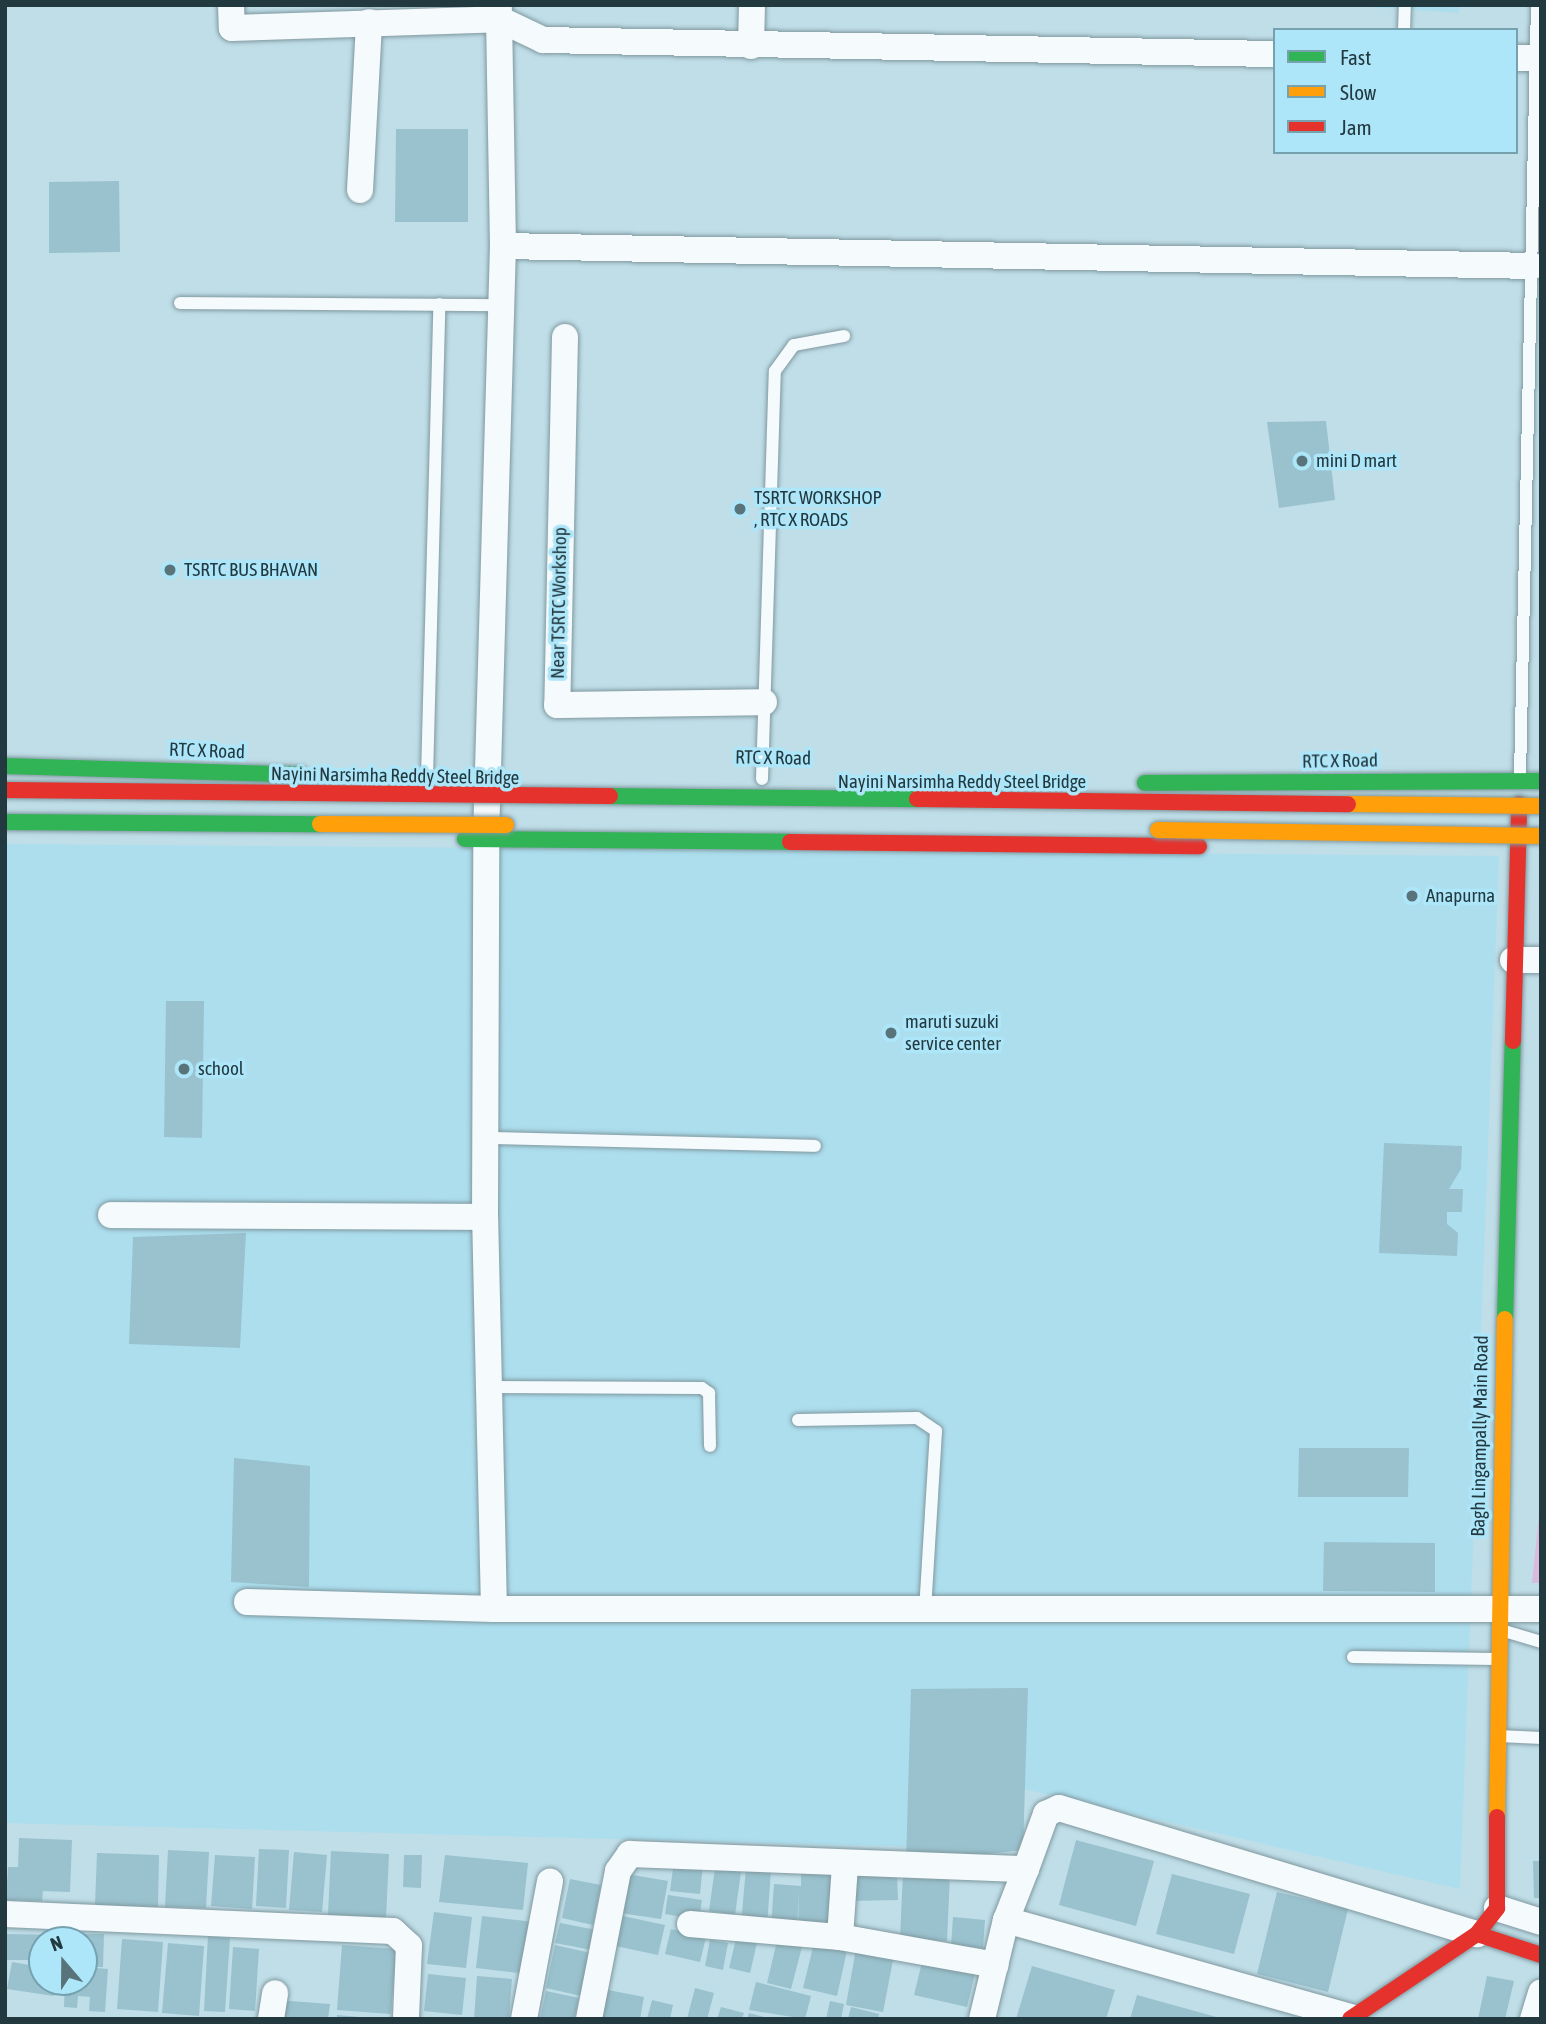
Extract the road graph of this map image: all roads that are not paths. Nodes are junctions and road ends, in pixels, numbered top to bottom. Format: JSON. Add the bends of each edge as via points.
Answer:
{"nodes":[{"id":1,"x":231,"y":5,"type":"edge"},
{"id":2,"x":752,"y":5,"type":"edge"},
{"id":3,"x":1405,"y":5,"type":"edge"},
{"id":4,"x":1537,"y":5,"type":"edge"},
{"id":5,"x":499,"y":12,"type":"edge"},
{"id":6,"x":369,"y":22,"type":"junction"},
{"id":7,"x":1404,"y":28,"type":"edge"},
{"id":8,"x":751,"y":46,"type":"junction"},
{"id":9,"x":1273,"y":54,"type":"edge"},
{"id":10,"x":1531,"y":58,"type":"edge"},
{"id":11,"x":360,"y":190,"type":"dead end"},
{"id":12,"x":503,"y":246,"type":"junction"},
{"id":13,"x":1533,"y":266,"type":"junction"},
{"id":14,"x":180,"y":303,"type":"dead end"},
{"id":15,"x":439,"y":304,"type":"junction"},
{"id":16,"x":501,"y":305,"type":"junction"},
{"id":17,"x":844,"y":336,"type":"dead end"},
{"id":18,"x":565,"y":337,"type":"dead end"},
{"id":19,"x":764,"y":702,"type":"junction"},
{"id":20,"x":5,"y":766,"type":"edge"},
{"id":21,"x":489,"y":777,"type":"junction"},
{"id":22,"x":427,"y":778,"type":"junction"},
{"id":23,"x":762,"y":779,"type":"junction"},
{"id":24,"x":1520,"y":780,"type":"junction"},
{"id":25,"x":1541,"y":780,"type":"edge"},
{"id":26,"x":5,"y":790,"type":"edge"},
{"id":27,"x":1541,"y":806,"type":"edge"},
{"id":28,"x":5,"y":822,"type":"edge"},
{"id":29,"x":5,"y":835,"type":"edge"},
{"id":30,"x":1541,"y":835,"type":"edge"},
{"id":31,"x":486,"y":839,"type":"junction"},
{"id":32,"x":1516,"y":853,"type":"junction"},
{"id":33,"x":1541,"y":853,"type":"edge"},
{"id":34,"x":1513,"y":960,"type":"junction"},
{"id":35,"x":1541,"y":960,"type":"edge"},
{"id":36,"x":489,"y":1138,"type":"junction"},
{"id":37,"x":815,"y":1146,"type":"dead end"},
{"id":38,"x":111,"y":1215,"type":"dead end"},
{"id":39,"x":485,"y":1217,"type":"junction"},
{"id":40,"x":489,"y":1387,"type":"junction"},
{"id":41,"x":798,"y":1420,"type":"dead end"},
{"id":42,"x":710,"y":1446,"type":"dead end"},
{"id":43,"x":247,"y":1602,"type":"dead end"},
{"id":44,"x":494,"y":1609,"type":"junction"},
{"id":45,"x":925,"y":1609,"type":"junction"},
{"id":46,"x":1541,"y":1609,"type":"edge"},
{"id":47,"x":1497,"y":1619,"type":"junction"},
{"id":48,"x":1541,"y":1642,"type":"edge"},
{"id":49,"x":1353,"y":1657,"type":"dead end"},
{"id":50,"x":1497,"y":1659,"type":"junction"},
{"id":51,"x":1497,"y":1736,"type":"junction"},
{"id":52,"x":1541,"y":1738,"type":"edge"},
{"id":53,"x":845,"y":1865,"type":"junction"},
{"id":54,"x":1026,"y":1869,"type":"junction"},
{"id":55,"x":550,"y":1881,"type":"dead end"},
{"id":56,"x":1497,"y":1908,"type":"junction"},
{"id":57,"x":5,"y":1914,"type":"edge"},
{"id":58,"x":1006,"y":1920,"type":"junction"},
{"id":59,"x":1541,"y":1922,"type":"edge"},
{"id":60,"x":690,"y":1924,"type":"dead end"},
{"id":61,"x":1478,"y":1934,"type":"junction"},
{"id":62,"x":840,"y":1937,"type":"junction"},
{"id":63,"x":1541,"y":1955,"type":"edge"},
{"id":64,"x":995,"y":1965,"type":"junction"},
{"id":65,"x":1541,"y":1992,"type":"edge"},
{"id":66,"x":1351,"y":2018,"type":"edge"},
{"id":67,"x":406,"y":2019,"type":"edge"},
{"id":68,"x":524,"y":2019,"type":"edge"},
{"id":69,"x":589,"y":2019,"type":"edge"},
{"id":70,"x":982,"y":2019,"type":"edge"},
{"id":71,"x":1533,"y":2019,"type":"edge"}],
"edges":[{"from":1,"to":6,"type":"street","via":[[232,28]]},
{"from":2,"to":8,"type":"street"},
{"from":3,"to":7,"type":"lane"},
{"from":4,"to":10,"type":"lane"},
{"from":5,"to":6,"type":"street"},
{"from":5,"to":8,"type":"street","via":[[543,40]]},
{"from":5,"to":12,"type":"street"},
{"from":6,"to":11,"type":"street"},
{"from":8,"to":9,"type":"street"},
{"from":10,"to":13,"type":"lane"},
{"from":12,"to":13,"type":"street"},
{"from":12,"to":16,"type":"street"},
{"from":13,"to":24,"type":"lane"},
{"from":14,"to":15,"type":"lane"},
{"from":15,"to":16,"type":"lane"},
{"from":15,"to":22,"type":"lane"},
{"from":16,"to":21,"type":"street"},
{"from":17,"to":19,"type":"lane","via":[[794,345],[775,371]]},
{"from":18,"to":19,"type":"street","name":"Near TSRTC Workshop","via":[[557,705]]},
{"from":19,"to":23,"type":"lane"},
{"from":20,"to":22,"type":"main road","name":"RTC X Road"},
{"from":21,"to":22,"type":"main road","name":"RTC X Road"},
{"from":21,"to":23,"type":"main road","name":"RTC X Road"},
{"from":21,"to":31,"type":"street"},
{"from":23,"to":24,"type":"main road","name":"RTC X Road"},
{"from":24,"to":25,"type":"main road","name":"RTC X Road"},
{"from":24,"to":32,"type":"main road","name":"Bagh Lingampally Main Road"},
{"from":26,"to":27,"type":"main road","name":"Nayini Narsimha Reddy Steel Bridge","bridge":true},
{"from":28,"to":30,"type":"main road","bridge":true},
{"from":29,"to":31,"type":"main road"},
{"from":31,"to":32,"type":"main road"},
{"from":31,"to":36,"type":"street"},
{"from":32,"to":33,"type":"main road"},
{"from":32,"to":34,"type":"main road","name":"Bagh Lingampally Main Road"},
{"from":34,"to":35,"type":"street"},
{"from":34,"to":47,"type":"main road","name":"Bagh Lingampally Main Road"},
{"from":36,"to":37,"type":"lane"},
{"from":36,"to":39,"type":"street"},
{"from":38,"to":39,"type":"street"},
{"from":39,"to":40,"type":"street"},
{"from":40,"to":42,"type":"lane","via":[[702,1388],[709,1393]]},
{"from":40,"to":44,"type":"street"},
{"from":41,"to":45,"type":"lane","via":[[917,1418],[936,1431]]},
{"from":43,"to":44,"type":"street"},
{"from":44,"to":45,"type":"street"},
{"from":45,"to":47,"type":"street"},
{"from":46,"to":47,"type":"street"},
{"from":47,"to":48,"type":"lane"},
{"from":47,"to":50,"type":"main road","name":"Bagh Lingampally Main Road"},
{"from":49,"to":50,"type":"lane"},
{"from":50,"to":51,"type":"main road","name":"Bagh Lingampally Main Road"},
{"from":51,"to":52,"type":"lane"},
{"from":51,"to":56,"type":"main road","name":"Bagh Lingampally Main Road"},
{"from":53,"to":54,"type":"street"},
{"from":53,"to":62,"type":"street"},
{"from":53,"to":69,"type":"street","via":[[623,1858]]},
{"from":54,"to":58,"type":"street"},
{"from":54,"to":61,"type":"street","via":[[1046,1814],[1059,1808]]},
{"from":55,"to":68,"type":"street"},
{"from":56,"to":59,"type":"street"},
{"from":56,"to":61,"type":"main road"},
{"from":57,"to":67,"type":"street","via":[[393,1931],[409,1946]]},
{"from":58,"to":64,"type":"street"},
{"from":58,"to":66,"type":"street"},
{"from":60,"to":62,"type":"street"},
{"from":61,"to":63,"type":"main road"},
{"from":61,"to":66,"type":"main road"},
{"from":62,"to":64,"type":"street"},
{"from":64,"to":70,"type":"street"},
{"from":65,"to":71,"type":"street"}]}
